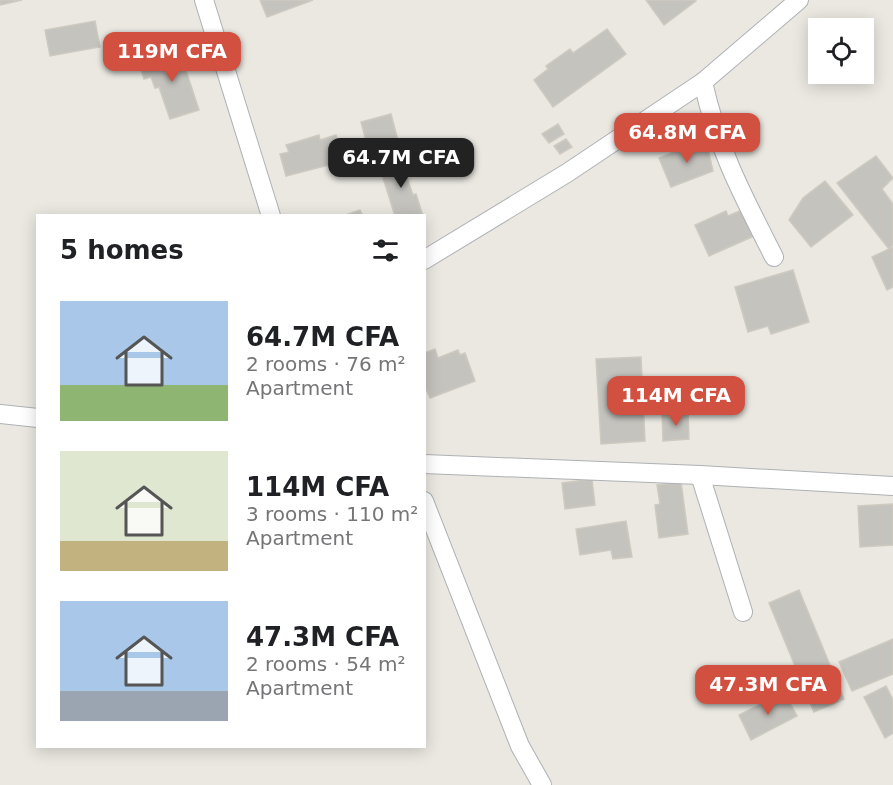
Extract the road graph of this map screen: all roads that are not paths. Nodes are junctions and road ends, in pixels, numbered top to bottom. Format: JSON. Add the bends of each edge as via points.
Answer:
{"nodes":[{"id":1,"x":204,"y":0,"type":"edge"},
{"id":2,"x":799,"y":0,"type":"edge"},
{"id":3,"x":703,"y":82,"type":"junction"},
{"id":4,"x":270,"y":214,"type":"edge"},
{"id":5,"x":774,"y":257,"type":"dead end"},
{"id":6,"x":426,"y":259,"type":"edge"},
{"id":7,"x":0,"y":414,"type":"edge"},
{"id":8,"x":36,"y":418,"type":"edge"},
{"id":9,"x":426,"y":464,"type":"edge"},
{"id":10,"x":700,"y":475,"type":"junction"},
{"id":11,"x":893,"y":486,"type":"edge"},
{"id":12,"x":426,"y":506,"type":"edge"},
{"id":13,"x":743,"y":612,"type":"dead end"},
{"id":14,"x":542,"y":785,"type":"edge"}],
"edges":[{"from":1,"to":4,"type":"street"},
{"from":2,"to":3,"type":"street"},
{"from":3,"to":5,"type":"street","via":[[729,170]]},
{"from":3,"to":6,"type":"street","via":[[567,173]]},
{"from":7,"to":8,"type":"street"},
{"from":9,"to":10,"type":"street"},
{"from":10,"to":11,"type":"street"},
{"from":10,"to":13,"type":"street"},
{"from":12,"to":14,"type":"street","via":[[520,746]]}]}
